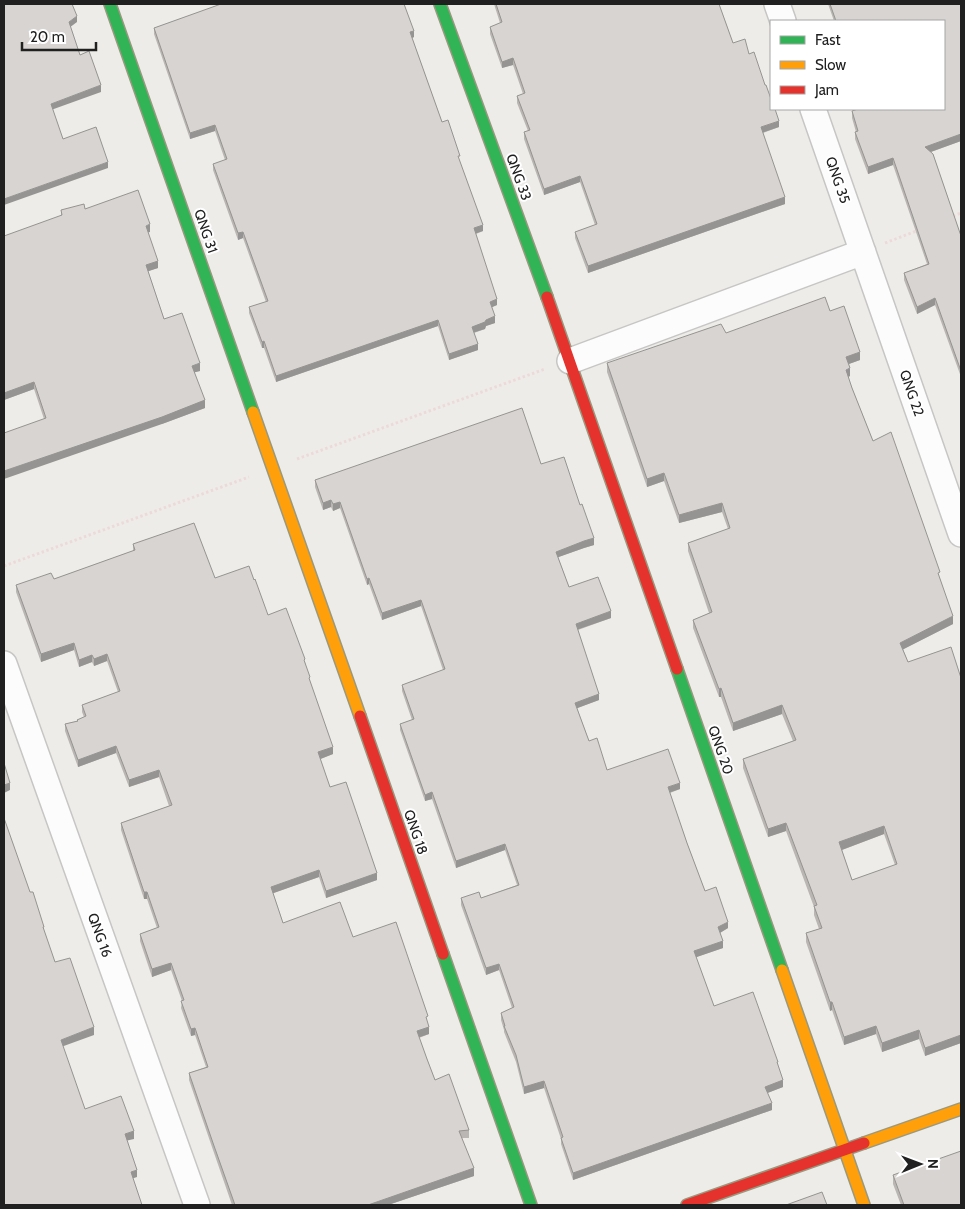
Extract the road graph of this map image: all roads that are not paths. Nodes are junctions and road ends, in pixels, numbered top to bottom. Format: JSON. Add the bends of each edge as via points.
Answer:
{"nodes":[{"id":1,"x":110,"y":4,"type":"edge"},
{"id":2,"x":440,"y":4,"type":"edge"},
{"id":3,"x":777,"y":4,"type":"edge"},
{"id":4,"x":783,"y":20,"type":"edge"},
{"id":5,"x":814,"y":110,"type":"edge"},
{"id":6,"x":863,"y":252,"type":"junction"},
{"id":7,"x":570,"y":360,"type":"junction"},
{"id":8,"x":273,"y":468,"type":"joint"},
{"id":9,"x":961,"y":534,"type":"edge"},
{"id":10,"x":4,"y":664,"type":"edge"},
{"id":11,"x":961,"y":1109,"type":"edge"},
{"id":12,"x":845,"y":1150,"type":"junction"},
{"id":13,"x":197,"y":1205,"type":"edge"},
{"id":14,"x":531,"y":1205,"type":"edge"},
{"id":15,"x":687,"y":1205,"type":"edge"},
{"id":16,"x":864,"y":1205,"type":"edge"}],
"edges":[{"from":1,"to":8,"type":"street","name":"QNG 31"},
{"from":2,"to":7,"type":"street","name":"QNG 33"},
{"from":3,"to":4,"type":"street"},
{"from":5,"to":6,"type":"street","name":"QNG 35"},
{"from":6,"to":7,"type":"street"},
{"from":6,"to":9,"type":"street","name":"QNG 22"},
{"from":7,"to":12,"type":"street","name":"QNG 20"},
{"from":8,"to":14,"type":"street","name":"QNG 18"},
{"from":10,"to":13,"type":"street","name":"QNG 16"},
{"from":11,"to":12,"type":"street"},
{"from":12,"to":15,"type":"street"},
{"from":12,"to":16,"type":"street","name":"QNG 20"}]}
